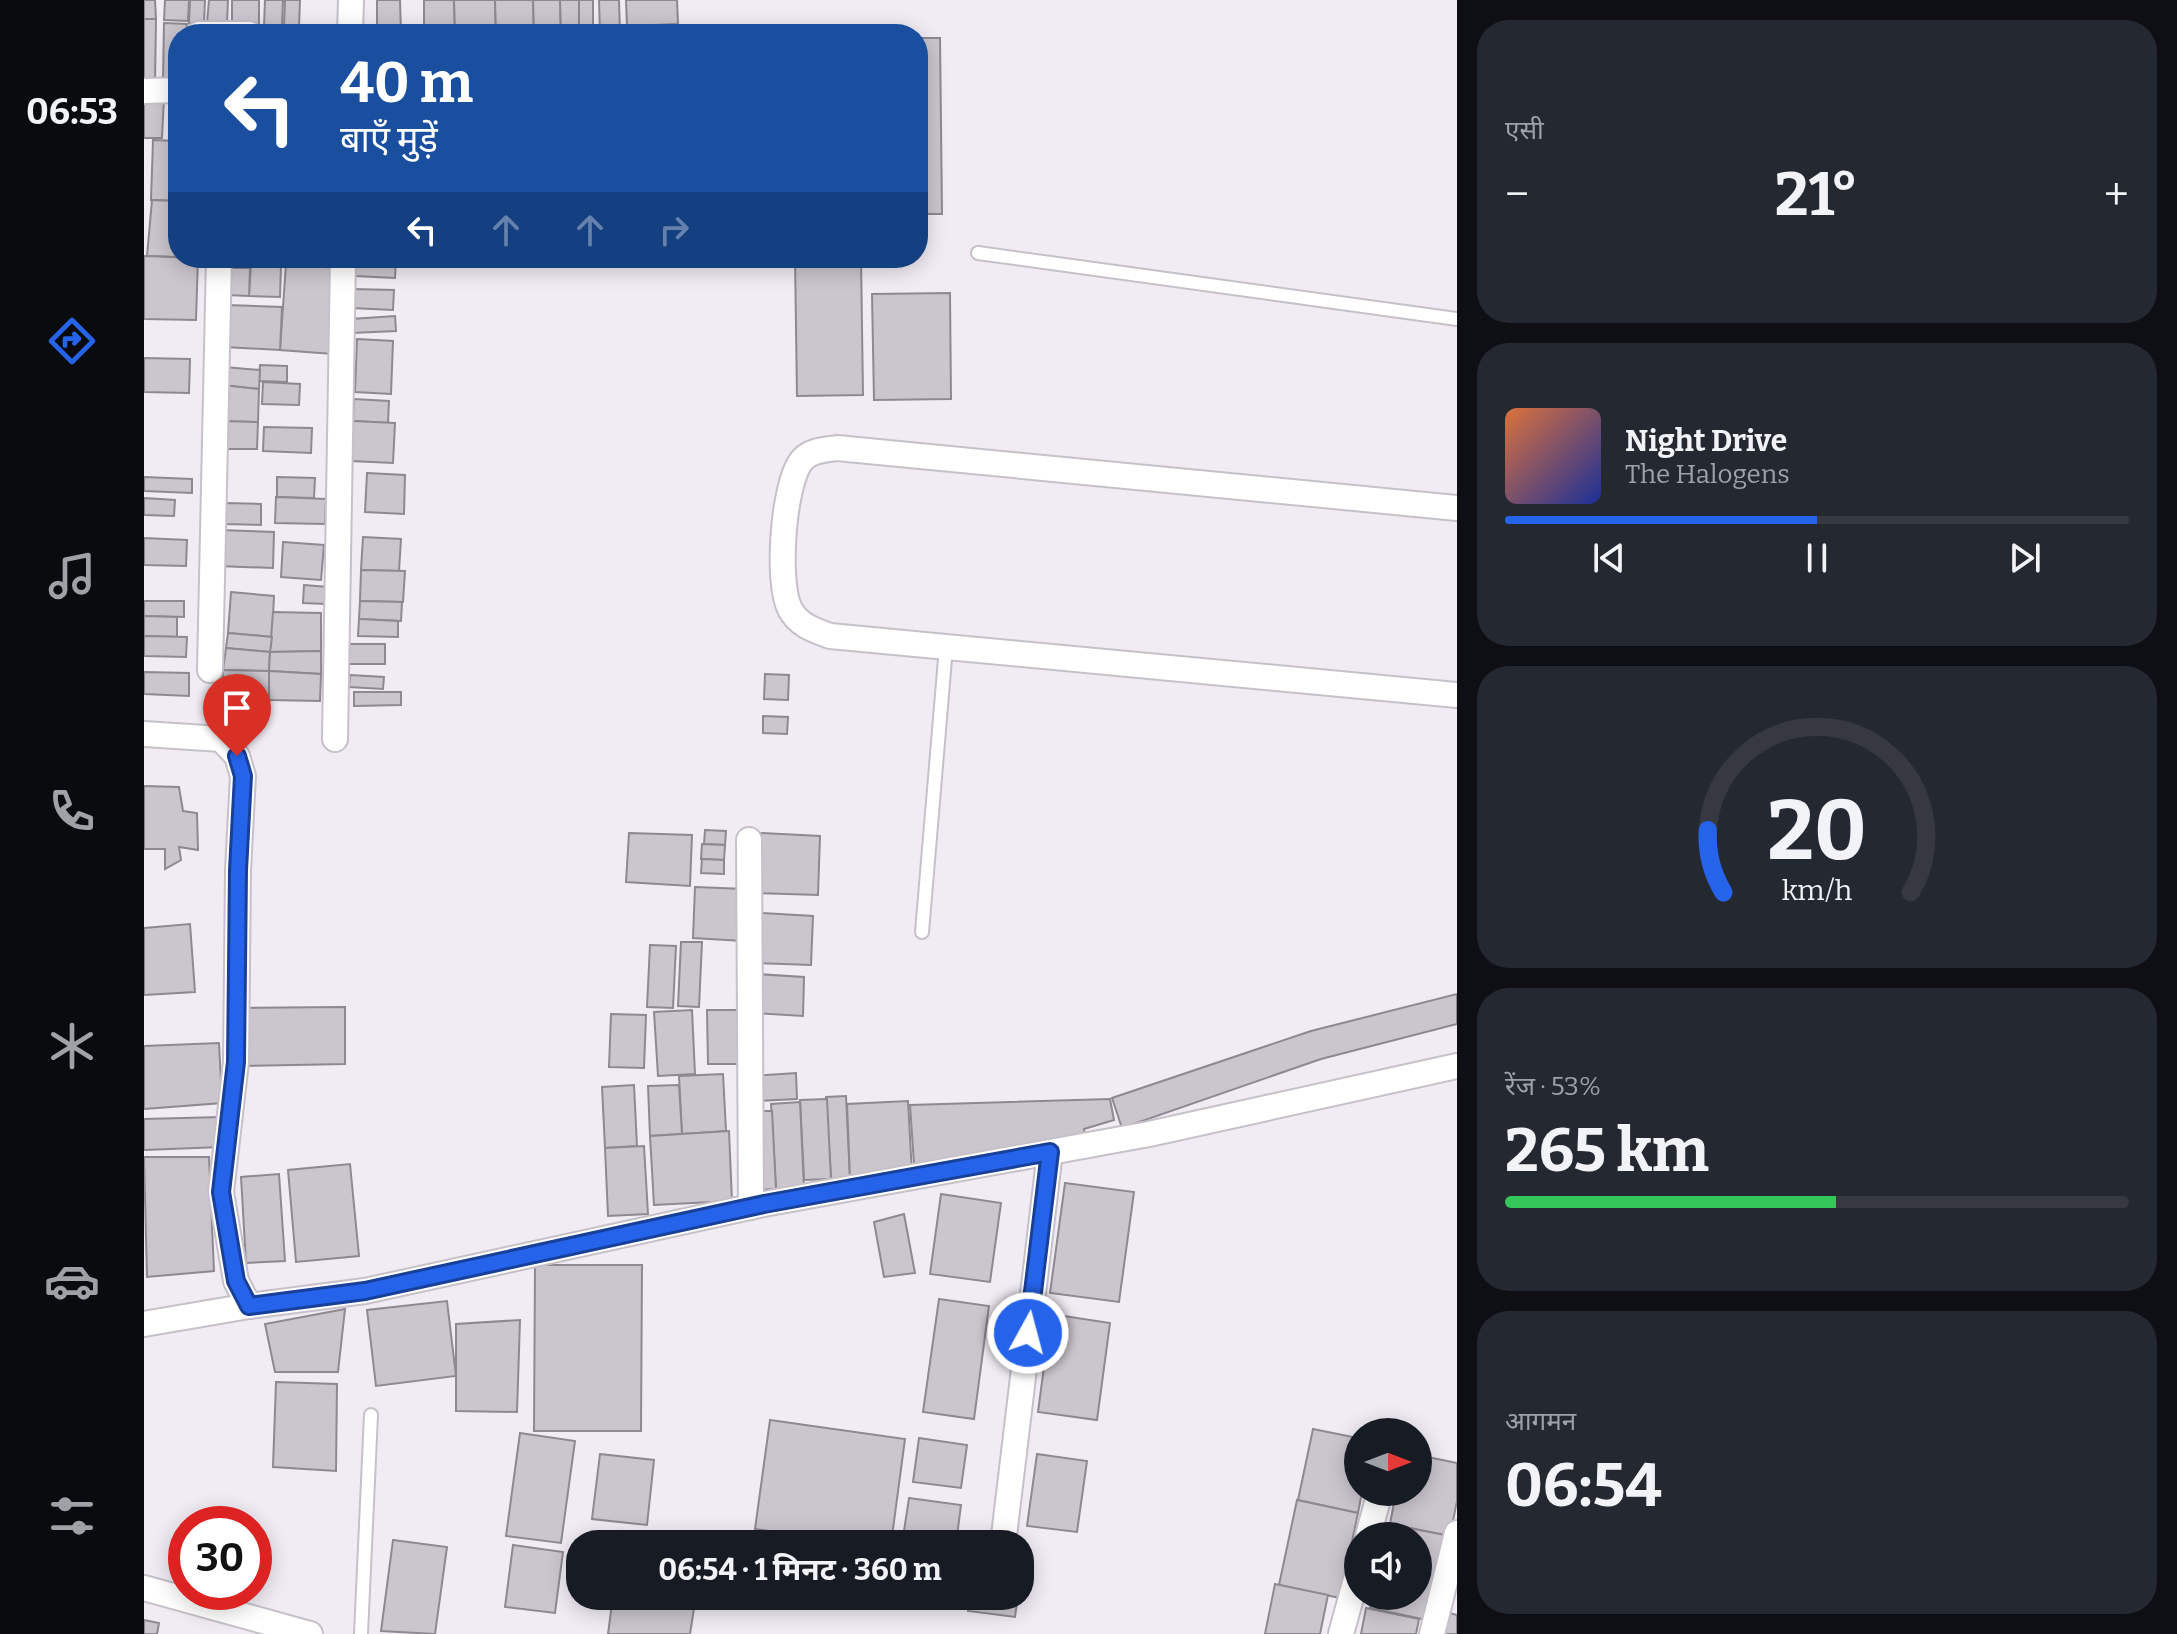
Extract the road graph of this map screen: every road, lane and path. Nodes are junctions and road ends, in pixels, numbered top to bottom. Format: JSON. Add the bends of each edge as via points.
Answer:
{"nodes":[{"id":1,"x":351,"y":0,"type":"edge"},
{"id":2,"x":350,"y":24,"type":"edge"},
{"id":3,"x":168,"y":90,"type":"edge"},
{"id":4,"x":144,"y":91,"type":"edge"},
{"id":5,"x":978,"y":253,"type":"dead end"},
{"id":6,"x":219,"y":268,"type":"edge"},
{"id":7,"x":343,"y":268,"type":"edge"},
{"id":8,"x":1457,"y":319,"type":"edge"},
{"id":9,"x":1457,"y":508,"type":"edge"},
{"id":10,"x":946,"y":647,"type":"junction"},
{"id":11,"x":210,"y":670,"type":"dead end"},
{"id":12,"x":1457,"y":695,"type":"edge"},
{"id":13,"x":144,"y":734,"type":"edge"},
{"id":14,"x":335,"y":739,"type":"dead end"},
{"id":15,"x":749,"y":840,"type":"dead end"},
{"id":16,"x":922,"y":932,"type":"dead end"},
{"id":17,"x":1457,"y":1066,"type":"edge"},
{"id":18,"x":1050,"y":1152,"type":"junction"},
{"id":19,"x":751,"y":1207,"type":"junction"},
{"id":20,"x":249,"y":1306,"type":"junction"},
{"id":21,"x":144,"y":1324,"type":"edge"},
{"id":22,"x":371,"y":1415,"type":"dead end"},
{"id":23,"x":1005,"y":1530,"type":"edge"},
{"id":24,"x":1457,"y":1533,"type":"edge"},
{"id":25,"x":144,"y":1588,"type":"edge"},
{"id":26,"x":1348,"y":1610,"type":"edge"},
{"id":27,"x":310,"y":1634,"type":"edge"},
{"id":28,"x":361,"y":1634,"type":"edge"},
{"id":29,"x":1341,"y":1634,"type":"edge"},
{"id":30,"x":1432,"y":1634,"type":"edge"}],
"edges":[{"from":1,"to":2,"type":"street"},
{"from":3,"to":4,"type":"street"},
{"from":5,"to":8,"type":"lane"},
{"from":6,"to":11,"type":"street"},
{"from":7,"to":14,"type":"street"},
{"from":9,"to":10,"type":"street","via":[[837,448],[812,452],[793,479],[780,558],[791,611],[805,627],[830,636]]},
{"from":10,"to":12,"type":"street"},
{"from":10,"to":16,"type":"lane"},
{"from":13,"to":20,"type":"street","via":[[221,739],[237,756],[243,776],[236,1062],[221,1192],[236,1281]]},
{"from":15,"to":19,"type":"street"},
{"from":17,"to":18,"type":"street"},
{"from":18,"to":19,"type":"street"},
{"from":18,"to":23,"type":"street"},
{"from":19,"to":20,"type":"street","via":[[365,1291]]},
{"from":20,"to":21,"type":"street"},
{"from":22,"to":28,"type":"lane"},
{"from":24,"to":30,"type":"street"},
{"from":25,"to":27,"type":"street"},
{"from":26,"to":29,"type":"street"}]}
